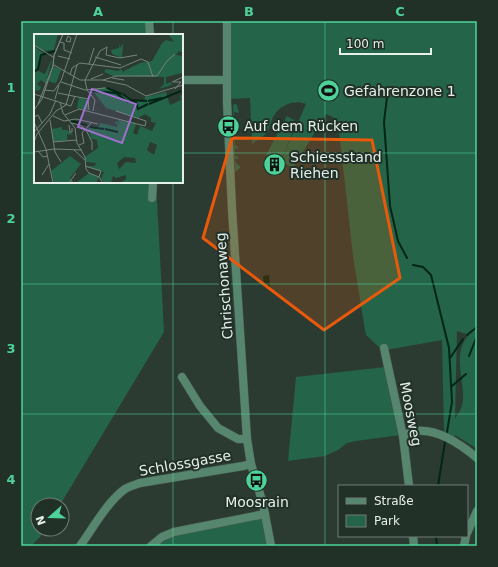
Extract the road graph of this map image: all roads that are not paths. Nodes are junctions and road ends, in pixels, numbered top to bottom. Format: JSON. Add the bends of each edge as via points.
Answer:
{"nodes":[{"id":1,"x":149,"y":21,"type":"edge"},
{"id":2,"x":227,"y":21,"type":"edge"},
{"id":3,"x":150,"y":34,"type":"edge"},
{"id":4,"x":183,"y":80,"type":"edge"},
{"id":5,"x":227,"y":80,"type":"junction"},
{"id":6,"x":152,"y":183,"type":"edge"},
{"id":7,"x":152,"y":198,"type":"dead end"},
{"id":8,"x":384,"y":348,"type":"dead end"},
{"id":9,"x":182,"y":377,"type":"dead end"},
{"id":10,"x":403,"y":436,"type":"junction"},
{"id":11,"x":247,"y":439,"type":"junction"},
{"id":12,"x":477,"y":458,"type":"edge"},
{"id":13,"x":251,"y":464,"type":"junction"},
{"id":14,"x":408,"y":485,"type":"edge"},
{"id":15,"x":477,"y":511,"type":"edge"},
{"id":16,"x":265,"y":514,"type":"junction"},
{"id":17,"x":468,"y":531,"type":"edge"},
{"id":18,"x":80,"y":546,"type":"edge"},
{"id":19,"x":151,"y":546,"type":"edge"},
{"id":20,"x":271,"y":546,"type":"edge"}],
"edges":[{"from":1,"to":3,"type":"street"},
{"from":2,"to":5,"type":"street","name":"Chrischonaweg"},
{"from":4,"to":5,"type":"street"},
{"from":5,"to":11,"type":"street","name":"Chrischonaweg","via":[[232,209]]},
{"from":6,"to":7,"type":"street"},
{"from":8,"to":10,"type":"street","name":"Moosweg"},
{"from":9,"to":11,"type":"street","via":[[200,406],[218,428],[238,439]]},
{"from":10,"to":12,"type":"street","via":[[417,431],[430,432],[451,439]]},
{"from":10,"to":14,"type":"street","name":"Moosweg"},
{"from":11,"to":13,"type":"street","name":"Chrischonaweg"},
{"from":13,"to":16,"type":"street","name":"Chrischonaweg"},
{"from":13,"to":18,"type":"street","name":"Schlossgasse","via":[[140,483],[125,489],[109,506]]},
{"from":15,"to":17,"type":"street"},
{"from":16,"to":19,"type":"street","via":[[174,532]]},
{"from":16,"to":20,"type":"street","name":"Chrischonaweg"}]}
